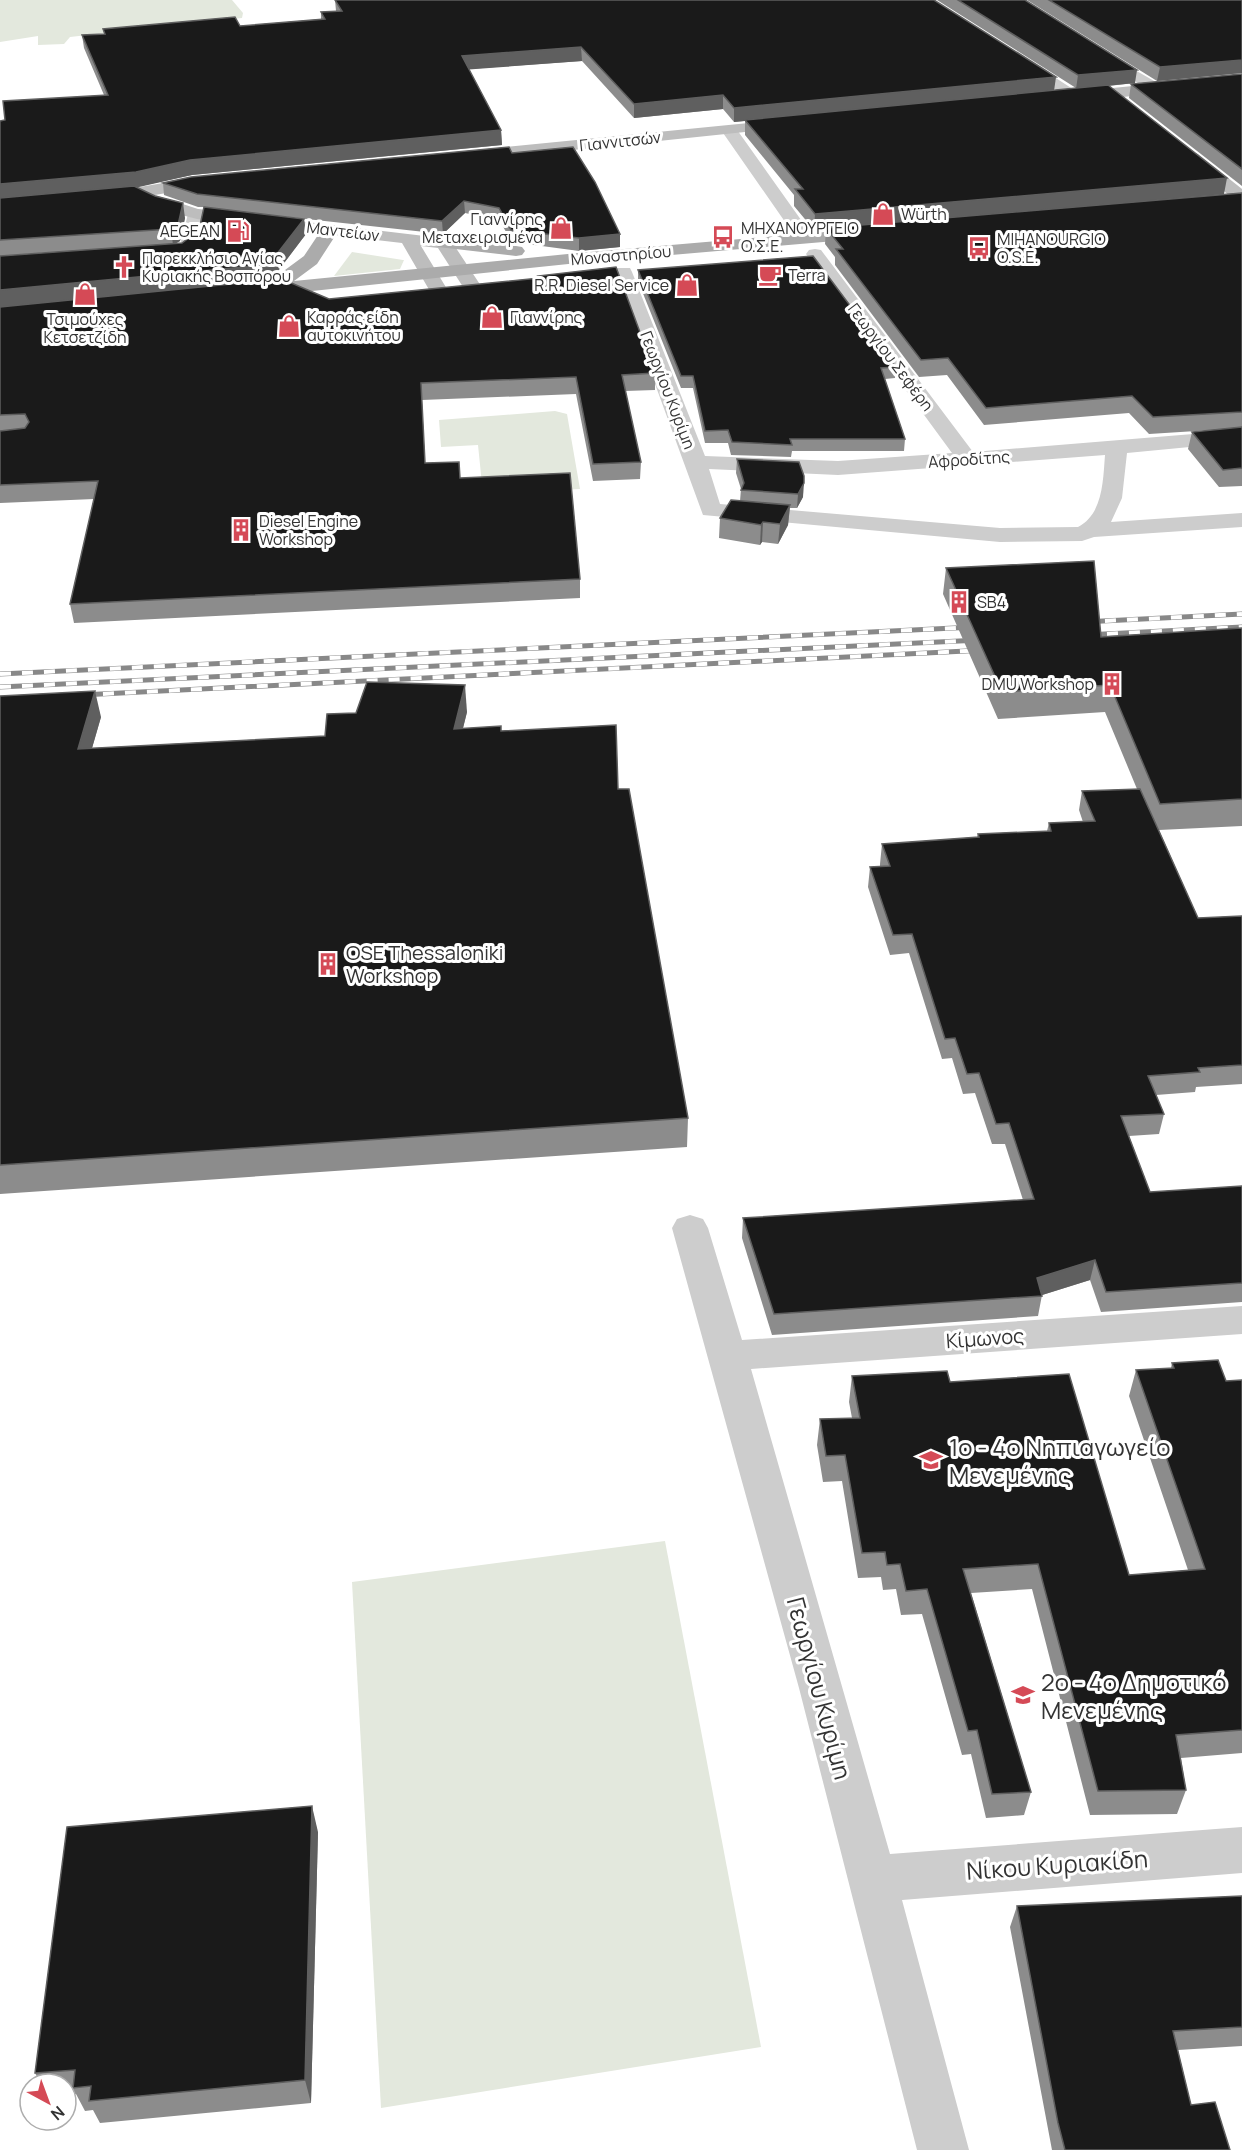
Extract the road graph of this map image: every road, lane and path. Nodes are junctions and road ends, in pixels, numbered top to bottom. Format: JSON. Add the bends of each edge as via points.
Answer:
{"nodes":[{"id":1,"x":1090,"y":47,"type":"edge"},
{"id":2,"x":1008,"y":53,"type":"edge"},
{"id":3,"x":1242,"y":80,"type":"edge"},
{"id":4,"x":1158,"y":89,"type":"junction"},
{"id":5,"x":1111,"y":93,"type":"junction"},
{"id":6,"x":1077,"y":97,"type":"junction"},
{"id":7,"x":1054,"y":99,"type":"edge"},
{"id":8,"x":1130,"y":108,"type":"edge"},
{"id":9,"x":809,"y":122,"type":"edge"},
{"id":10,"x":729,"y":130,"type":"junction"},
{"id":11,"x":1176,"y":145,"type":"edge"},
{"id":12,"x":453,"y":157,"type":"edge"},
{"id":13,"x":226,"y":179,"type":"edge"},
{"id":14,"x":139,"y":194,"type":"junction"},
{"id":15,"x":1242,"y":198,"type":"edge"},
{"id":16,"x":81,"y":199,"type":"edge"},
{"id":17,"x":1218,"y":202,"type":"edge"},
{"id":18,"x":196,"y":214,"type":"junction"},
{"id":19,"x":330,"y":230,"type":"junction"},
{"id":20,"x":888,"y":231,"type":"edge"},
{"id":21,"x":408,"y":238,"type":"junction"},
{"id":22,"x":444,"y":243,"type":"junction"},
{"id":23,"x":810,"y":246,"type":"junction"},
{"id":24,"x":874,"y":249,"type":"edge"},
{"id":25,"x":137,"y":255,"type":"edge"},
{"id":26,"x":578,"y":258,"type":"junction"},
{"id":27,"x":623,"y":272,"type":"junction"},
{"id":28,"x":467,"y":278,"type":"junction"},
{"id":29,"x":433,"y":281,"type":"junction"},
{"id":30,"x":271,"y":289,"type":"junction"},
{"id":31,"x":1242,"y":436,"type":"edge"},
{"id":32,"x":1117,"y":448,"type":"junction"},
{"id":33,"x":968,"y":460,"type":"junction"},
{"id":34,"x":696,"y":462,"type":"junction"},
{"id":35,"x":1242,"y":520,"type":"edge"},
{"id":36,"x":1093,"y":531,"type":"junction"},
{"id":37,"x":690,"y":1228,"type":"dead end"},
{"id":38,"x":1242,"y":1320,"type":"edge"},
{"id":39,"x":728,"y":1356,"type":"junction"},
{"id":40,"x":1242,"y":1850,"type":"edge"},
{"id":41,"x":873,"y":1879,"type":"junction"},
{"id":42,"x":943,"y":2150,"type":"edge"}],
"edges":[{"from":1,"to":4,"type":"street"},
{"from":2,"to":6,"type":"street"},
{"from":3,"to":4,"type":"street"},
{"from":4,"to":5,"type":"street"},
{"from":5,"to":6,"type":"street"},
{"from":5,"to":8,"type":"street"},
{"from":6,"to":7,"type":"street"},
{"from":9,"to":10,"type":"street","name":"Γιαννιτσών"},
{"from":10,"to":12,"type":"street","name":"Γιαννιτσών"},
{"from":10,"to":23,"type":"street","name":"Γεωργίου Σεφέρη"},
{"from":11,"to":15,"type":"street"},
{"from":13,"to":14,"type":"street","via":[[181,183]]},
{"from":14,"to":16,"type":"street"},
{"from":14,"to":18,"type":"street","name":"Μαντείων"},
{"from":15,"to":17,"type":"main road"},
{"from":18,"to":19,"type":"street","name":"Μαντείων"},
{"from":18,"to":25,"type":"street","via":[[188,248]]},
{"from":19,"to":21,"type":"street","name":"Μαντείων"},
{"from":19,"to":30,"type":"main road","via":[[311,260]]},
{"from":20,"to":23,"type":"main road","name":"Μοναστηρίου"},
{"from":21,"to":22,"type":"street","name":"Μαντείων"},
{"from":21,"to":29,"type":"street","name":"Μαντείων"},
{"from":22,"to":26,"type":"main road"},
{"from":22,"to":28,"type":"street"},
{"from":23,"to":24,"type":"main road","name":"Μοναστηρίου"},
{"from":23,"to":26,"type":"main road","name":"Μοναστηρίου"},
{"from":23,"to":27,"type":"main road","name":"Μοναστηρίου"},
{"from":23,"to":33,"type":"street","name":"Γεωργίου Σεφέρη"},
{"from":26,"to":28,"type":"main road","name":"Μοναστηρίου"},
{"from":27,"to":28,"type":"main road","name":"Μοναστηρίου"},
{"from":27,"to":34,"type":"street","name":"Γεωργίου Κυρίμη"},
{"from":28,"to":29,"type":"main road","name":"Μοναστηρίου"},
{"from":29,"to":30,"type":"main road","name":"Μοναστηρίου"},
{"from":29,"to":30,"type":"main road","name":"Μοναστηρίου","via":[[241,300]]},
{"from":31,"to":32,"type":"street","name":"Αφροδίτης"},
{"from":32,"to":33,"type":"street","name":"Αφροδίτης"},
{"from":32,"to":36,"type":"street","via":[[1108,507]]},
{"from":33,"to":34,"type":"street","name":"Αφροδίτης","via":[[838,468]]},
{"from":34,"to":36,"type":"street","name":"Γεωργίου Κυρίμη","via":[[711,510],[1008,535]]},
{"from":35,"to":36,"type":"street"},
{"from":37,"to":39,"type":"street","name":"Γεωργίου Κυρίμη"},
{"from":38,"to":39,"type":"street","name":"Κίμωνος"},
{"from":39,"to":41,"type":"street","name":"Γεωργίου Κυρίμη"},
{"from":40,"to":41,"type":"street","name":"Νίκου Κυριακίδη"},
{"from":41,"to":42,"type":"street","name":"Γεωργίου Κυρίμη"}]}
